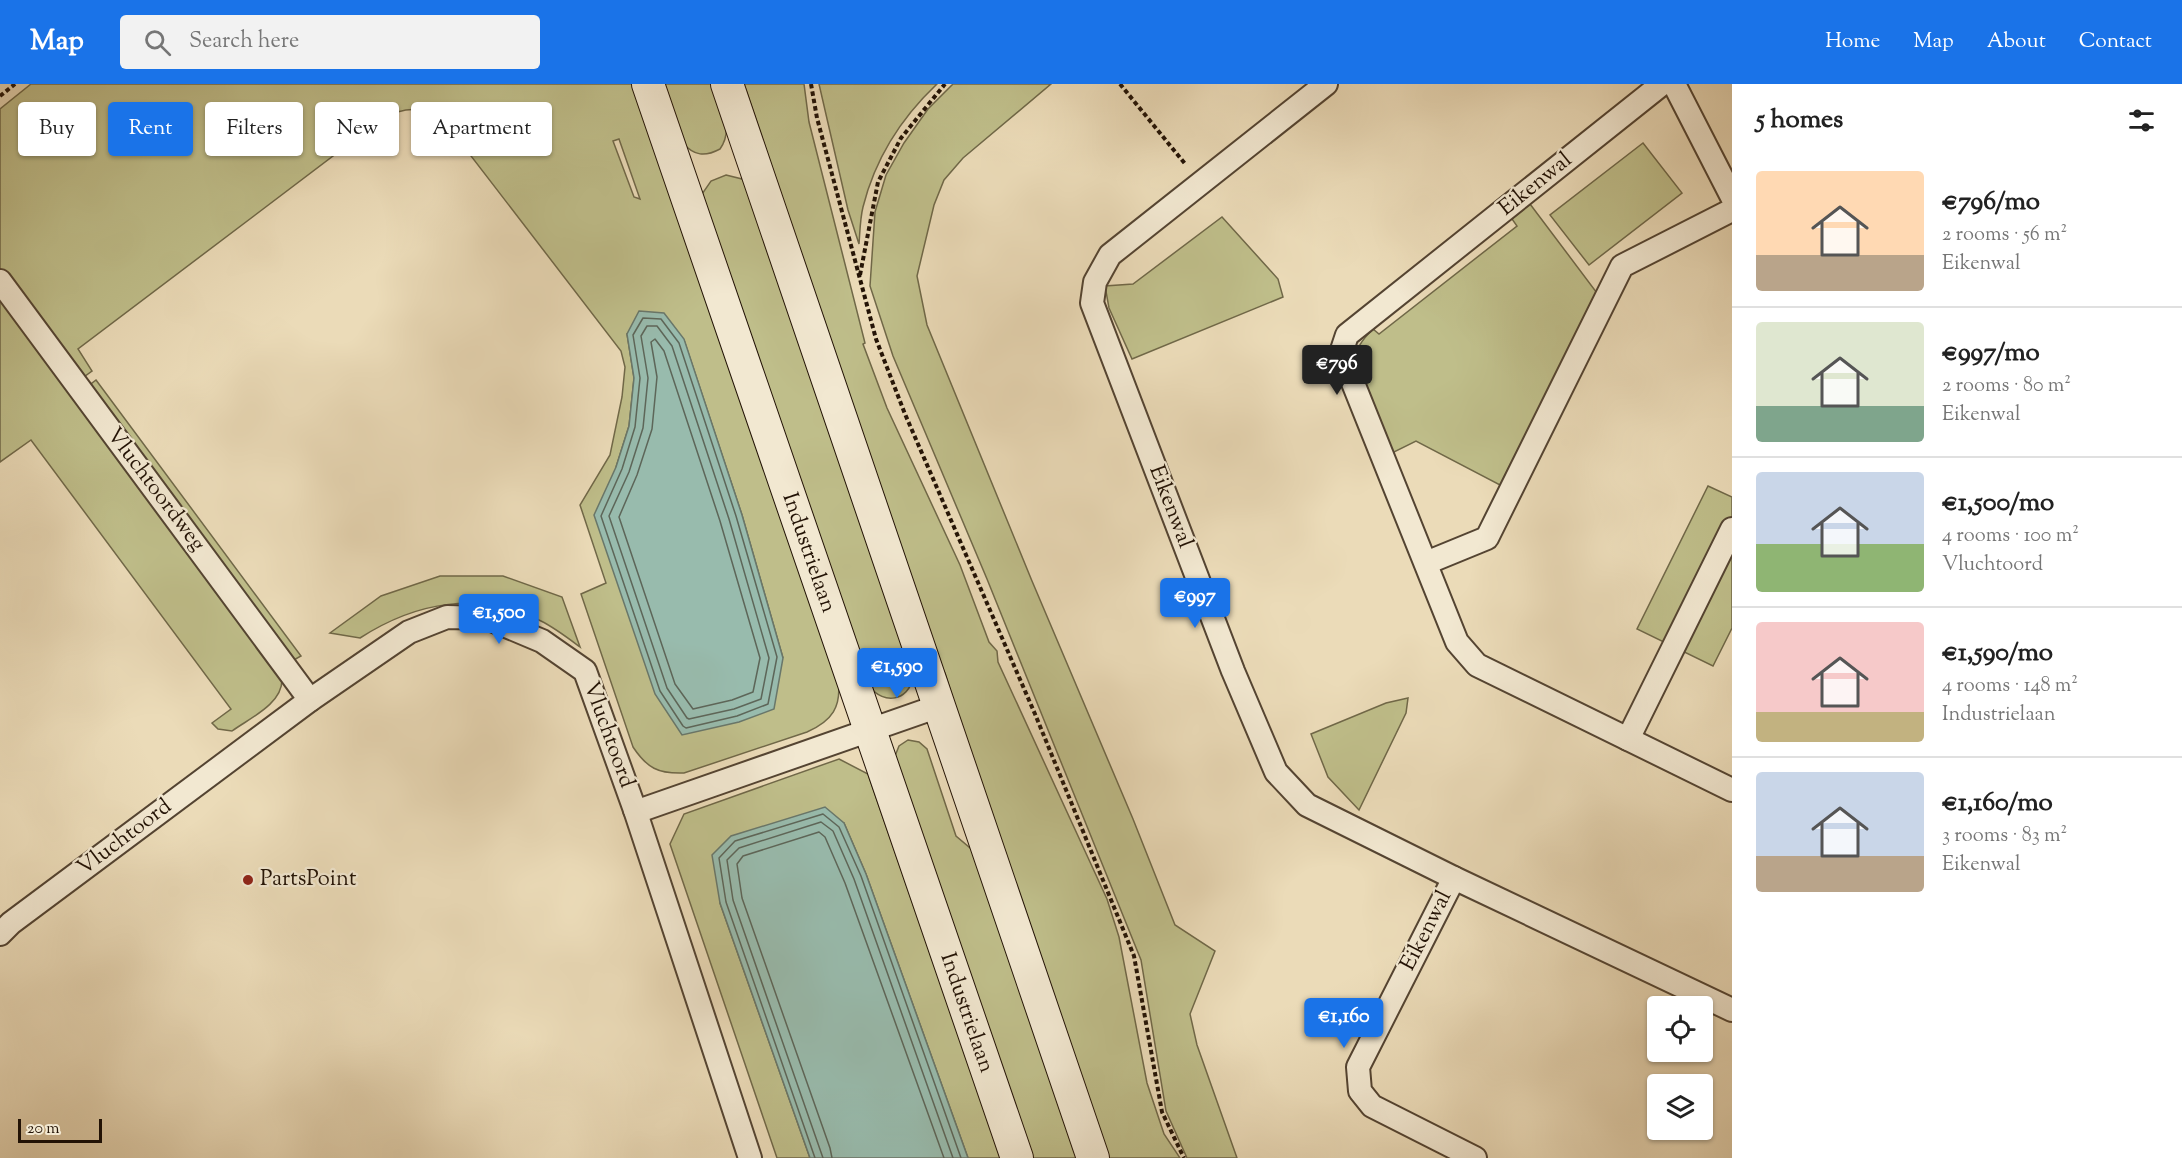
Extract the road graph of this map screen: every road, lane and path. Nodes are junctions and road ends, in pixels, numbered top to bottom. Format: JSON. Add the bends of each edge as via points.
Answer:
{"nodes":[{"id":1,"x":15,"y":84,"type":"edge"},
{"id":2,"x":648,"y":84,"type":"edge"},
{"id":3,"x":727,"y":84,"type":"edge"},
{"id":4,"x":811,"y":84,"type":"edge"},
{"id":5,"x":945,"y":84,"type":"edge"},
{"id":6,"x":1120,"y":84,"type":"edge"},
{"id":7,"x":1326,"y":84,"type":"edge"},
{"id":8,"x":1662,"y":84,"type":"edge"},
{"id":9,"x":1674,"y":84,"type":"edge"},
{"id":10,"x":0,"y":96,"type":"edge"},
{"id":11,"x":1200,"y":182,"type":"junction"},
{"id":12,"x":1732,"y":196,"type":"edge"},
{"id":13,"x":1732,"y":210,"type":"edge"},
{"id":14,"x":859,"y":279,"type":"junction"},
{"id":15,"x":0,"y":281,"type":"edge"},
{"id":16,"x":1732,"y":528,"type":"edge"},
{"id":17,"x":1425,"y":563,"type":"junction"},
{"id":18,"x":310,"y":700,"type":"junction"},
{"id":19,"x":939,"y":706,"type":"junction"},
{"id":20,"x":868,"y":730,"type":"junction"},
{"id":21,"x":1628,"y":739,"type":"junction"},
{"id":22,"x":1732,"y":790,"type":"edge"},
{"id":23,"x":635,"y":810,"type":"junction"},
{"id":24,"x":1454,"y":878,"type":"junction"},
{"id":25,"x":0,"y":934,"type":"edge"},
{"id":26,"x":1732,"y":1010,"type":"edge"},
{"id":27,"x":750,"y":1158,"type":"edge"},
{"id":28,"x":1017,"y":1158,"type":"edge"},
{"id":29,"x":1093,"y":1158,"type":"edge"},
{"id":30,"x":1184,"y":1158,"type":"edge"},
{"id":31,"x":1475,"y":1158,"type":"edge"}],
"edges":[{"from":1,"to":10,"type":"path"},
{"from":2,"to":20,"type":"main road","name":"Industrielaan"},
{"from":3,"to":19,"type":"main road"},
{"from":4,"to":14,"type":"path"},
{"from":5,"to":14,"type":"path","via":[[901,138],[878,182]]},
{"from":6,"to":11,"type":"path"},
{"from":7,"to":11,"type":"street","name":"Eikenwal"},
{"from":8,"to":17,"type":"street","name":"Eikenwal","via":[[1347,336],[1341,353]]},
{"from":9,"to":12,"type":"street"},
{"from":11,"to":24,"type":"street","name":"Eikenwal","via":[[1110,255],[1095,282],[1092,303],[1233,671],[1276,772],[1307,805]]},
{"from":13,"to":17,"type":"street","via":[[1622,266],[1487,538]]},
{"from":14,"to":30,"type":"path","via":[[876,339],[905,414],[982,587],[1134,956],[1162,1112]]},
{"from":15,"to":18,"type":"street","name":"Vluchtoordweg"},
{"from":16,"to":21,"type":"street"},
{"from":17,"to":21,"type":"street","name":"Eikenwal","via":[[1458,642],[1477,665]]},
{"from":18,"to":23,"type":"street","name":"Vluchtoord","via":[[409,632],[447,617],[488,618],[542,641],[585,671]]},
{"from":18,"to":25,"type":"street","name":"Vluchtoord"},
{"from":19,"to":20,"type":"street"},
{"from":19,"to":29,"type":"main road"},
{"from":20,"to":23,"type":"street"},
{"from":20,"to":28,"type":"main road","name":"Industrielaan"},
{"from":21,"to":22,"type":"street","name":"Eikenwal"},
{"from":23,"to":27,"type":"street","name":"Vluchtoord"},
{"from":24,"to":26,"type":"street","name":"Eikenwal"},
{"from":24,"to":31,"type":"street","name":"Eikenwal","via":[[1358,1067],[1360,1091],[1372,1106]]}]}
